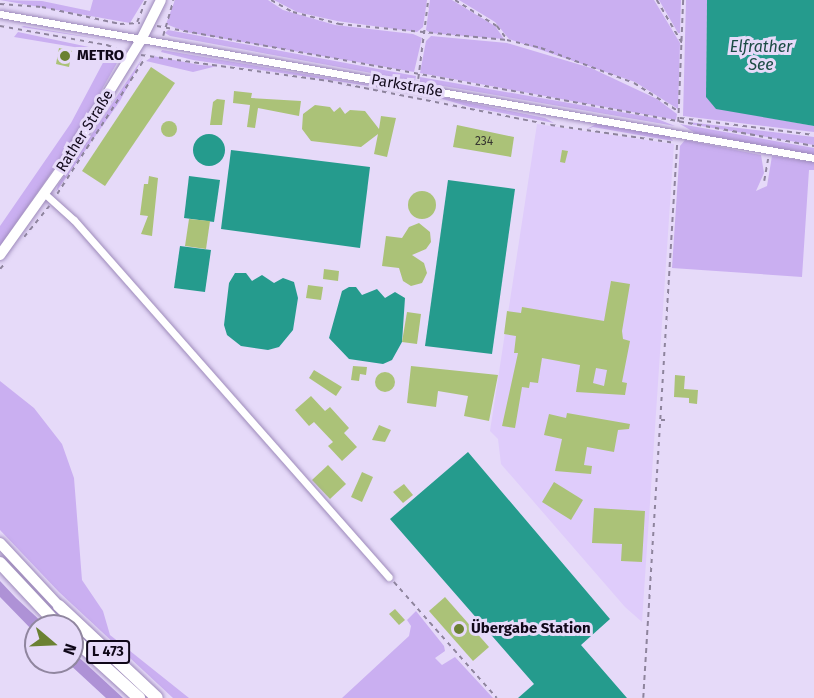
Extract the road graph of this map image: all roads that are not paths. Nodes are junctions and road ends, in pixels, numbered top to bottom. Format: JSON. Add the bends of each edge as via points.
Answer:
{"nodes":[{"id":1,"x":161,"y":0,"type":"edge"},
{"id":2,"x":0,"y":14,"type":"edge"},
{"id":3,"x":142,"y":38,"type":"junction"},
{"id":4,"x":814,"y":159,"type":"edge"},
{"id":5,"x":49,"y":197,"type":"junction"},
{"id":6,"x":3,"y":258,"type":"edge"},
{"id":7,"x":0,"y":543,"type":"edge"},
{"id":8,"x":0,"y":563,"type":"edge"},
{"id":9,"x":389,"y":577,"type":"road end"},
{"id":10,"x":59,"y":606,"type":"joint"},
{"id":11,"x":48,"y":614,"type":"edge"},
{"id":12,"x":84,"y":648,"type":"edge"},
{"id":13,"x":139,"y":698,"type":"edge"},
{"id":14,"x":157,"y":698,"type":"edge"}],
"edges":[{"from":1,"to":3,"type":"main road","name":"Rather Straße"},
{"from":2,"to":3,"type":"street","name":"Parkstraße"},
{"from":3,"to":4,"type":"street","name":"Parkstraße"},
{"from":3,"to":5,"type":"main road","name":"Rather Straße"},
{"from":5,"to":6,"type":"main road","name":"Rather Straße"},
{"from":5,"to":9,"type":"street","via":[[74,220]]},
{"from":7,"to":10,"type":"main road","number":"L 473"},
{"from":8,"to":11,"type":"highway"},
{"from":10,"to":14,"type":"highway","number":"L 473"},
{"from":12,"to":13,"type":"highway","number":"L 473"}]}
